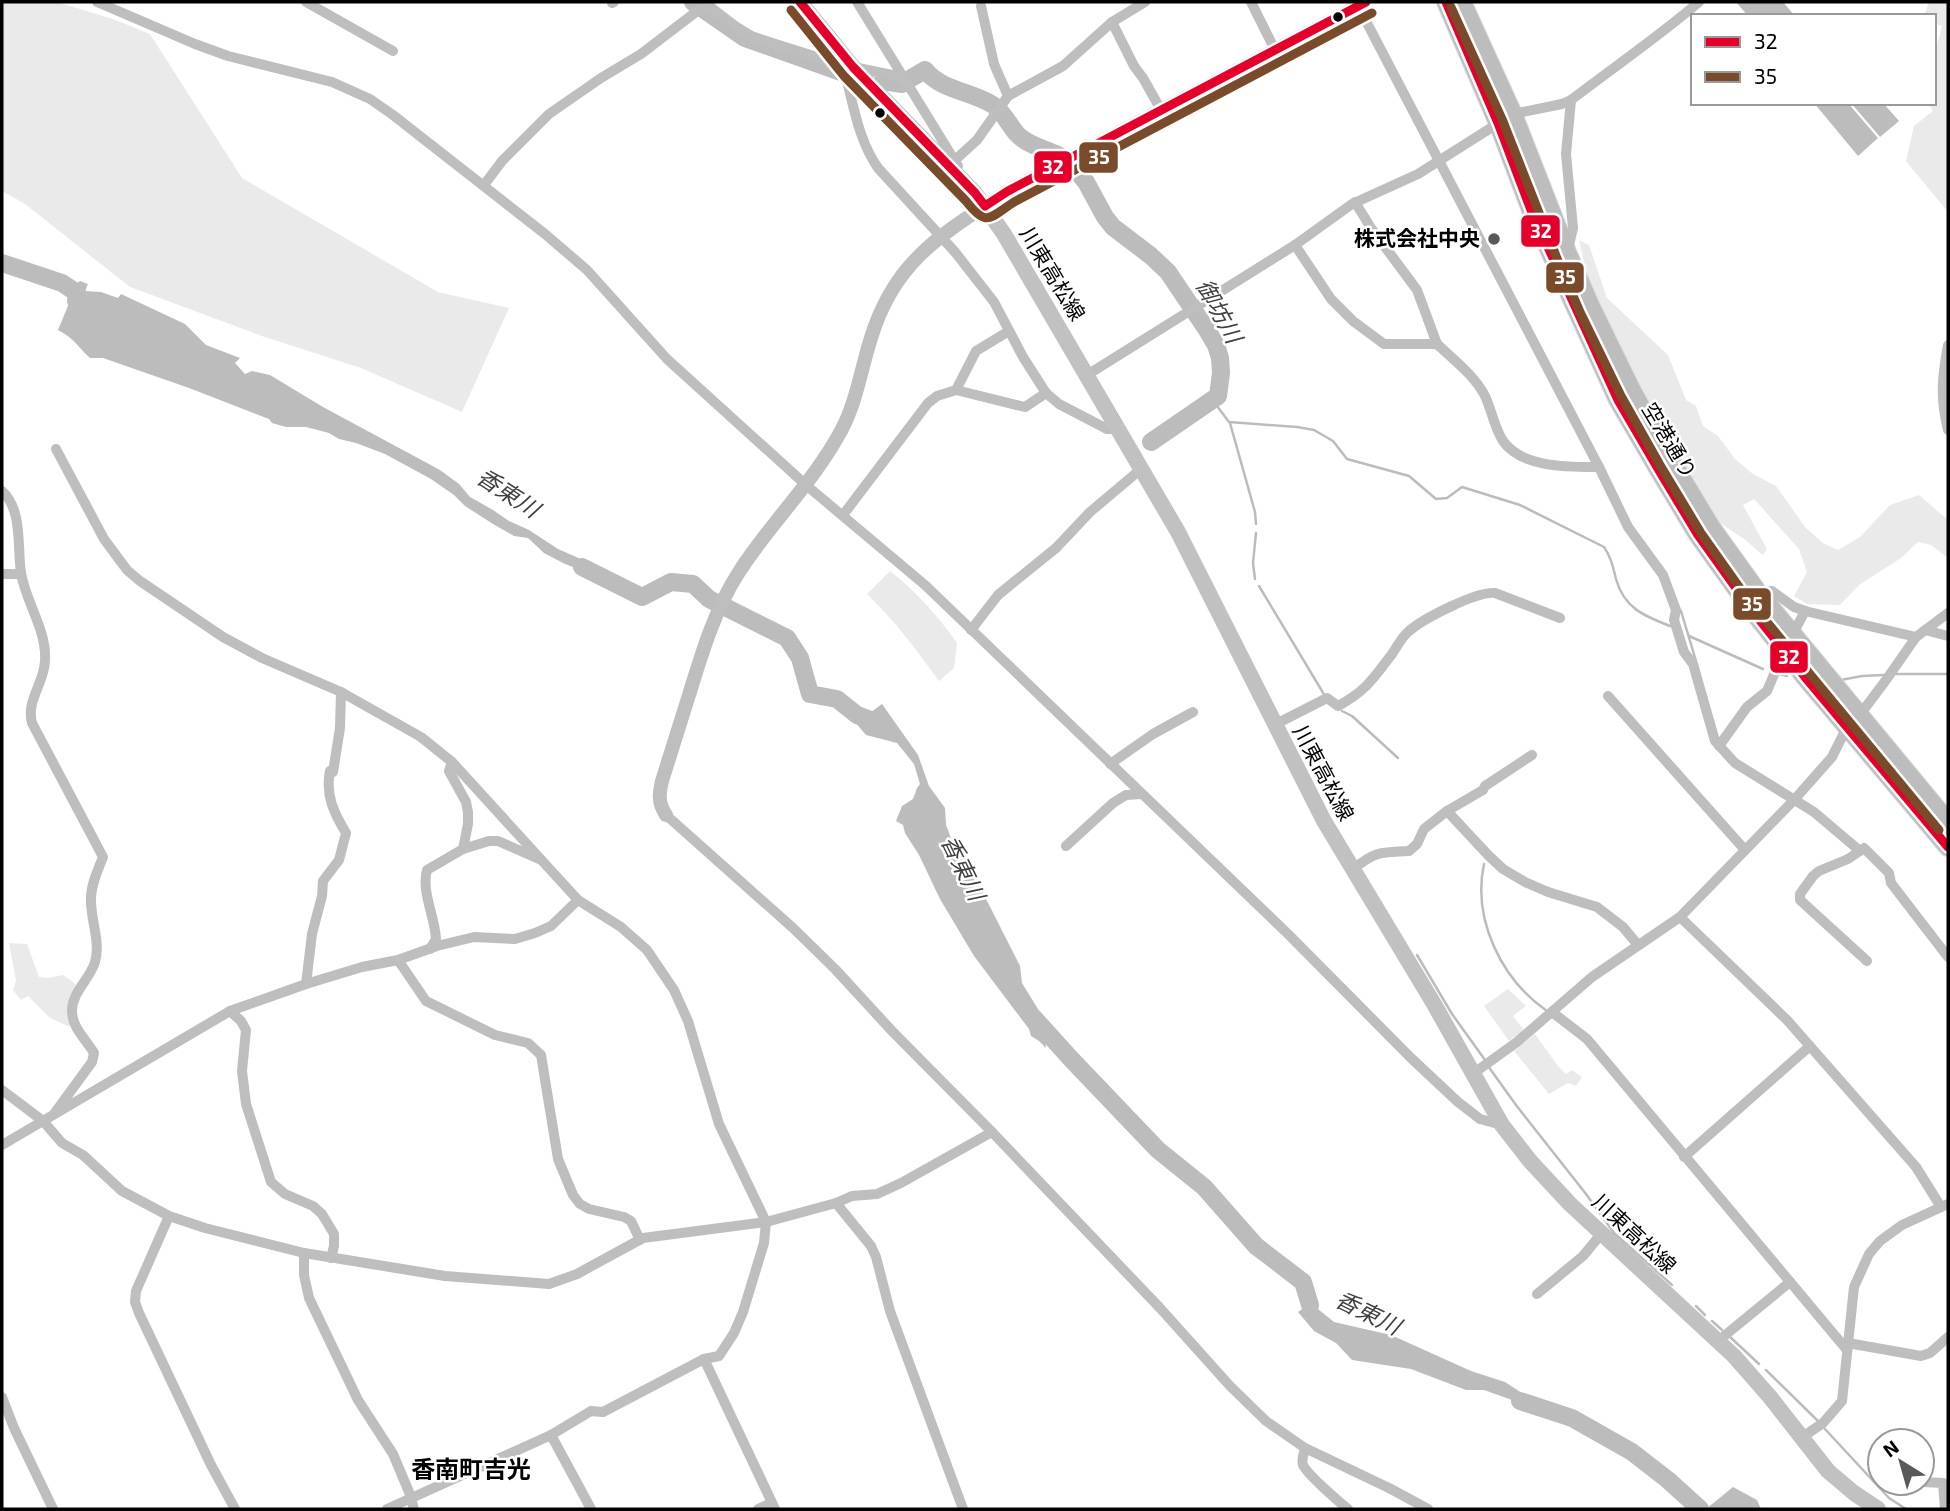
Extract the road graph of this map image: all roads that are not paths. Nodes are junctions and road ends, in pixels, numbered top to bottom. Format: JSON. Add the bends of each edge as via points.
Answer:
{"nodes":[{"id":1,"x":97,"y":2,"type":"edge"},
{"id":2,"x":306,"y":2,"type":"edge"},
{"id":3,"x":800,"y":2,"type":"edge"},
{"id":4,"x":857,"y":2,"type":"edge"},
{"id":5,"x":1145,"y":2,"type":"edge"},
{"id":6,"x":1251,"y":2,"type":"edge"},
{"id":7,"x":1446,"y":2,"type":"edge"},
{"id":8,"x":1462,"y":2,"type":"edge"},
{"id":9,"x":1699,"y":2,"type":"edge"},
{"id":10,"x":1360,"y":3,"type":"edge"},
{"id":11,"x":704,"y":5,"type":"edge"},
{"id":12,"x":121,"y":6,"type":"edge"},
{"id":13,"x":981,"y":6,"type":"dead end"},
{"id":14,"x":1112,"y":22,"type":"junction"},
{"id":15,"x":1275,"y":50,"type":"junction"},
{"id":16,"x":393,"y":51,"type":"dead end"},
{"id":17,"x":849,"y":62,"type":"junction"},
{"id":18,"x":902,"y":77,"type":"junction"},
{"id":19,"x":1008,"y":96,"type":"junction"},
{"id":20,"x":1572,"y":100,"type":"junction"},
{"id":21,"x":1161,"y":110,"type":"junction"},
{"id":22,"x":1506,"y":119,"type":"junction"},
{"id":23,"x":955,"y":160,"type":"junction"},
{"id":24,"x":1438,"y":162,"type":"junction"},
{"id":25,"x":484,"y":185,"type":"junction"},
{"id":26,"x":980,"y":199,"type":"junction"},
{"id":27,"x":1356,"y":202,"type":"junction"},
{"id":28,"x":939,"y":237,"type":"junction"},
{"id":29,"x":1295,"y":245,"type":"junction"},
{"id":30,"x":1567,"y":252,"type":"junction"},
{"id":31,"x":1009,"y":331,"type":"junction"},
{"id":32,"x":1437,"y":344,"type":"junction"},
{"id":33,"x":1948,"y":345,"type":"edge"},
{"id":34,"x":1087,"y":375,"type":"junction"},
{"id":35,"x":956,"y":390,"type":"junction"},
{"id":36,"x":1046,"y":393,"type":"junction"},
{"id":37,"x":1118,"y":429,"type":"junction"},
{"id":38,"x":1948,"y":430,"type":"edge"},
{"id":39,"x":57,"y":449,"type":"dead end"},
{"id":40,"x":1599,"y":467,"type":"junction"},
{"id":41,"x":1141,"y":469,"type":"junction"},
{"id":42,"x":806,"y":485,"type":"junction"},
{"id":43,"x":2,"y":491,"type":"edge"},
{"id":44,"x":843,"y":515,"type":"junction"},
{"id":45,"x":2,"y":574,"type":"edge"},
{"id":46,"x":21,"y":575,"type":"junction"},
{"id":47,"x":1757,"y":591,"type":"junction"},
{"id":48,"x":1805,"y":611,"type":"junction"},
{"id":49,"x":1948,"y":613,"type":"edge"},
{"id":50,"x":1560,"y":618,"type":"dead end"},
{"id":51,"x":971,"y":630,"type":"junction"},
{"id":52,"x":1921,"y":634,"type":"junction"},
{"id":53,"x":1948,"y":636,"type":"edge"},
{"id":54,"x":1788,"y":643,"type":"junction"},
{"id":55,"x":341,"y":692,"type":"junction"},
{"id":56,"x":1608,"y":696,"type":"dead end"},
{"id":57,"x":1193,"y":712,"type":"dead end"},
{"id":58,"x":1853,"y":722,"type":"junction"},
{"id":59,"x":1274,"y":724,"type":"junction"},
{"id":60,"x":1719,"y":746,"type":"junction"},
{"id":61,"x":1532,"y":755,"type":"dead end"},
{"id":62,"x":452,"y":762,"type":"junction"},
{"id":63,"x":1110,"y":764,"type":"junction"},
{"id":64,"x":1141,"y":794,"type":"junction"},
{"id":65,"x":1794,"y":800,"type":"junction"},
{"id":66,"x":1447,"y":811,"type":"junction"},
{"id":67,"x":666,"y":814,"type":"joint"},
{"id":68,"x":1948,"y":822,"type":"edge"},
{"id":69,"x":1066,"y":846,"type":"dead end"},
{"id":70,"x":1948,"y":847,"type":"edge"},
{"id":71,"x":463,"y":849,"type":"junction"},
{"id":72,"x":1745,"y":849,"type":"junction"},
{"id":73,"x":1860,"y":851,"type":"junction"},
{"id":74,"x":543,"y":861,"type":"junction"},
{"id":75,"x":1352,"y":870,"type":"junction"},
{"id":76,"x":578,"y":900,"type":"junction"},
{"id":77,"x":1679,"y":916,"type":"junction"},
{"id":78,"x":1638,"y":945,"type":"junction"},
{"id":79,"x":430,"y":949,"type":"junction"},
{"id":80,"x":1948,"y":957,"type":"edge"},
{"id":81,"x":398,"y":960,"type":"junction"},
{"id":82,"x":1867,"y":961,"type":"dead end"},
{"id":83,"x":306,"y":984,"type":"junction"},
{"id":84,"x":230,"y":1011,"type":"junction"},
{"id":85,"x":1552,"y":1012,"type":"junction"},
{"id":86,"x":1810,"y":1046,"type":"junction"},
{"id":87,"x":1475,"y":1073,"type":"junction"},
{"id":88,"x":2,"y":1090,"type":"edge"},
{"id":89,"x":54,"y":1114,"type":"junction"},
{"id":90,"x":43,"y":1121,"type":"junction"},
{"id":91,"x":1502,"y":1125,"type":"junction"},
{"id":92,"x":992,"y":1132,"type":"junction"},
{"id":93,"x":2,"y":1145,"type":"edge"},
{"id":94,"x":1684,"y":1157,"type":"junction"},
{"id":95,"x":836,"y":1203,"type":"junction"},
{"id":96,"x":1945,"y":1206,"type":"edge"},
{"id":97,"x":169,"y":1216,"type":"junction"},
{"id":98,"x":766,"y":1222,"type":"junction"},
{"id":99,"x":1602,"y":1233,"type":"junction"},
{"id":100,"x":640,"y":1240,"type":"junction"},
{"id":101,"x":304,"y":1253,"type":"junction"},
{"id":102,"x":331,"y":1258,"type":"junction"},
{"id":103,"x":1790,"y":1282,"type":"junction"},
{"id":104,"x":1537,"y":1294,"type":"dead end"},
{"id":105,"x":1948,"y":1337,"type":"edge"},
{"id":106,"x":1718,"y":1341,"type":"junction"},
{"id":107,"x":1848,"y":1346,"type":"junction"},
{"id":108,"x":704,"y":1359,"type":"junction"},
{"id":109,"x":2,"y":1397,"type":"edge"},
{"id":110,"x":551,"y":1435,"type":"junction"},
{"id":111,"x":1801,"y":1438,"type":"junction"},
{"id":112,"x":1305,"y":1448,"type":"junction"},
{"id":113,"x":1936,"y":1483,"type":"edge"},
{"id":114,"x":412,"y":1504,"type":"edge"},
{"id":115,"x":773,"y":1506,"type":"edge"},
{"id":116,"x":53,"y":1509,"type":"edge"},
{"id":117,"x":235,"y":1509,"type":"edge"},
{"id":118,"x":387,"y":1509,"type":"edge"},
{"id":119,"x":591,"y":1509,"type":"edge"},
{"id":120,"x":758,"y":1509,"type":"edge"},
{"id":121,"x":963,"y":1509,"type":"edge"},
{"id":122,"x":1349,"y":1509,"type":"edge"},
{"id":123,"x":1428,"y":1509,"type":"edge"},
{"id":124,"x":1878,"y":1509,"type":"edge"},
{"id":125,"x":1945,"y":1509,"type":"edge"}],
"edges":[{"from":1,"to":12,"type":"street"},
{"from":2,"to":16,"type":"street"},
{"from":3,"to":17,"type":"main road","name":"川東高松線"},
{"from":4,"to":18,"type":"street"},
{"from":5,"to":14,"type":"street"},
{"from":6,"to":15,"type":"street"},
{"from":7,"to":22,"type":"highway","name":"空港通り"},
{"from":8,"to":22,"type":"highway","name":"空港通り"},
{"from":9,"to":20,"type":"street"},
{"from":10,"to":15,"type":"street"},
{"from":10,"to":24,"type":"street"},
{"from":11,"to":17,"type":"street","via":[[753,37],[836,63]]},
{"from":11,"to":25,"type":"street","via":[[641,54],[549,114]]},
{"from":12,"to":25,"type":"street","via":[[195,44],[332,82],[370,99]]},
{"from":13,"to":19,"type":"street"},
{"from":14,"to":19,"type":"street","via":[[1063,66]]},
{"from":14,"to":21,"type":"street"},
{"from":15,"to":21,"type":"street"},
{"from":17,"to":18,"type":"street"},
{"from":17,"to":26,"type":"main road","name":"川東高松線"},
{"from":17,"to":28,"type":"street","via":[[846,78],[868,154]]},
{"from":18,"to":23,"type":"street"},
{"from":19,"to":23,"type":"street","via":[[977,140]]},
{"from":20,"to":22,"type":"street"},
{"from":20,"to":30,"type":"street","via":[[1566,154],[1573,228]]},
{"from":21,"to":26,"type":"street","via":[[1008,191]]},
{"from":22,"to":24,"type":"street"},
{"from":22,"to":30,"type":"highway","name":"空港通り"},
{"from":22,"to":54,"type":"highway","name":"空港通り","via":[[1531,210],[1618,400],[1698,535],[1751,609]]},
{"from":23,"to":26,"type":"street"},
{"from":24,"to":27,"type":"street"},
{"from":24,"to":40,"type":"street"},
{"from":25,"to":42,"type":"street","via":[[587,270],[667,359]]},
{"from":26,"to":28,"type":"street"},
{"from":26,"to":34,"type":"main road","name":"川東高松線"},
{"from":27,"to":29,"type":"street"},
{"from":27,"to":32,"type":"street","via":[[1417,290]]},
{"from":28,"to":31,"type":"street","via":[[994,302]]},
{"from":28,"to":42,"type":"street","via":[[917,256],[888,296],[856,397],[842,429]]},
{"from":29,"to":32,"type":"street","via":[[1331,299],[1384,344]]},
{"from":29,"to":34,"type":"street"},
{"from":30,"to":47,"type":"highway","name":"空港通り","via":[[1632,391],[1711,527]]},
{"from":31,"to":35,"type":"street","via":[[976,351]]},
{"from":31,"to":36,"type":"street"},
{"from":32,"to":40,"type":"street","via":[[1472,376],[1504,443],[1520,457],[1561,467]]},
{"from":33,"to":38,"type":"street","via":[[1941,389]]},
{"from":34,"to":37,"type":"main road","name":"川東高松線"},
{"from":35,"to":36,"type":"street","via":[[1025,407]]},
{"from":35,"to":44,"type":"street","via":[[928,403]]},
{"from":36,"to":37,"type":"street","via":[[1107,429]]},
{"from":37,"to":41,"type":"main road","name":"川東高松線"},
{"from":39,"to":55,"type":"street","via":[[104,539],[140,582],[223,637]]},
{"from":40,"to":60,"type":"street","via":[[1628,527],[1663,575],[1684,652],[1693,664]]},
{"from":41,"to":51,"type":"street","via":[[998,595]]},
{"from":41,"to":59,"type":"main road","name":"川東高松線","via":[[1178,532]]},
{"from":42,"to":44,"type":"street"},
{"from":42,"to":67,"type":"street","via":[[739,572],[704,647],[662,781],[660,806]]},
{"from":43,"to":46,"type":"street","via":[[15,514]]},
{"from":44,"to":51,"type":"street"},
{"from":45,"to":46,"type":"street"},
{"from":46,"to":89,"type":"street","via":[[45,643],[44,673],[31,704],[32,723],[103,857],[90,895],[97,954],[72,1009],[76,1027],[93,1053],[92,1062]]},
{"from":47,"to":48,"type":"street","via":[[1772,591]]},
{"from":47,"to":54,"type":"highway","name":"空港通り"},
{"from":48,"to":52,"type":"street"},
{"from":48,"to":54,"type":"street"},
{"from":49,"to":52,"type":"street"},
{"from":50,"to":59,"type":"street","via":[[1487,592],[1444,609],[1407,633],[1357,696],[1338,706],[1326,698]]},
{"from":51,"to":63,"type":"street"},
{"from":52,"to":53,"type":"street"},
{"from":52,"to":58,"type":"street"},
{"from":54,"to":58,"type":"highway","name":"空港通り"},
{"from":54,"to":60,"type":"street","via":[[1767,691],[1746,707]]},
{"from":55,"to":62,"type":"street","via":[[421,737]]},
{"from":55,"to":83,"type":"street","via":[[340,729],[328,797],[346,834],[338,860],[323,881]]},
{"from":56,"to":72,"type":"street"},
{"from":57,"to":63,"type":"street"},
{"from":58,"to":65,"type":"street","via":[[1832,757]]},
{"from":58,"to":68,"type":"highway","name":"空港通り"},
{"from":58,"to":70,"type":"highway","name":"空港通り"},
{"from":59,"to":75,"type":"main road","name":"川東高松線"},
{"from":60,"to":65,"type":"street","via":[[1735,763]]},
{"from":61,"to":66,"type":"street"},
{"from":62,"to":71,"type":"street","via":[[449,771],[468,812]]},
{"from":62,"to":74,"type":"street"},
{"from":63,"to":64,"type":"street"},
{"from":64,"to":69,"type":"street","via":[[1126,795],[1113,803]]},
{"from":64,"to":91,"type":"street","via":[[1458,1102],[1480,1119]]},
{"from":65,"to":72,"type":"street"},
{"from":65,"to":73,"type":"street","via":[[1814,811]]},
{"from":66,"to":75,"type":"street","via":[[1424,829],[1409,852],[1367,857]]},
{"from":66,"to":78,"type":"street","via":[[1503,869],[1548,892],[1597,907]]},
{"from":67,"to":92,"type":"street","via":[[793,928]]},
{"from":71,"to":74,"type":"street","via":[[498,841]]},
{"from":71,"to":79,"type":"street","via":[[427,870],[426,890],[436,939]]},
{"from":72,"to":77,"type":"street"},
{"from":73,"to":80,"type":"street","via":[[1867,850],[1889,873],[1891,883]]},
{"from":73,"to":82,"type":"street","via":[[1819,871],[1800,900]]},
{"from":74,"to":76,"type":"street"},
{"from":75,"to":87,"type":"main road","name":"川東高松線"},
{"from":76,"to":79,"type":"street","via":[[551,926],[534,933],[515,939],[474,937]]},
{"from":76,"to":98,"type":"street","via":[[647,950],[674,990],[719,1124]]},
{"from":77,"to":78,"type":"street"},
{"from":77,"to":86,"type":"street"},
{"from":78,"to":85,"type":"street"},
{"from":79,"to":81,"type":"street"},
{"from":81,"to":83,"type":"street"},
{"from":81,"to":100,"type":"street","via":[[426,1001],[495,1035],[528,1043],[541,1055],[558,1159],[573,1195],[589,1209],[631,1221]]},
{"from":83,"to":84,"type":"street"},
{"from":84,"to":89,"type":"street"},
{"from":84,"to":102,"type":"street","via":[[246,1030],[242,1071],[246,1104],[271,1182],[322,1214],[334,1234]]},
{"from":85,"to":87,"type":"street"},
{"from":85,"to":94,"type":"street","via":[[1587,1039]]},
{"from":86,"to":94,"type":"street"},
{"from":86,"to":96,"type":"street"},
{"from":87,"to":91,"type":"main road","name":"川東高松線"},
{"from":88,"to":90,"type":"street"},
{"from":89,"to":90,"type":"street"},
{"from":90,"to":93,"type":"street"},
{"from":90,"to":97,"type":"street","via":[[62,1143],[83,1155],[122,1191]]},
{"from":91,"to":99,"type":"main road","name":"川東高松線","via":[[1530,1161]]},
{"from":92,"to":95,"type":"street","via":[[877,1194]]},
{"from":92,"to":112,"type":"street","via":[[1230,1386],[1272,1426]]},
{"from":94,"to":103,"type":"street"},
{"from":95,"to":98,"type":"street"},
{"from":95,"to":121,"type":"street","via":[[876,1257],[890,1311]]},
{"from":96,"to":107,"type":"street","via":[[1902,1225],[1869,1254],[1854,1287]]},
{"from":97,"to":101,"type":"street"},
{"from":97,"to":117,"type":"street","via":[[135,1302]]},
{"from":98,"to":100,"type":"street"},
{"from":98,"to":108,"type":"street","via":[[764,1243],[734,1334],[719,1356]]},
{"from":99,"to":104,"type":"street","via":[[1583,1256]]},
{"from":99,"to":106,"type":"main road","name":"川東高松線"},
{"from":100,"to":102,"type":"street","via":[[549,1284],[445,1276]]},
{"from":101,"to":102,"type":"street"},
{"from":101,"to":114,"type":"street","via":[[309,1297],[358,1400],[393,1454]]},
{"from":103,"to":106,"type":"street"},
{"from":103,"to":107,"type":"street"},
{"from":105,"to":107,"type":"street","via":[[1921,1356]]},
{"from":106,"to":111,"type":"main road","name":"川東高松線"},
{"from":107,"to":111,"type":"street","via":[[1842,1401],[1823,1423]]},
{"from":108,"to":110,"type":"street","via":[[603,1412],[591,1411]]},
{"from":108,"to":115,"type":"street"},
{"from":109,"to":116,"type":"street"},
{"from":110,"to":114,"type":"street","via":[[447,1481]]},
{"from":110,"to":119,"type":"street"},
{"from":111,"to":124,"type":"main road","name":"川東高松線","via":[[1828,1471]]},
{"from":112,"to":122,"type":"street","via":[[1303,1465]]},
{"from":112,"to":123,"type":"street"},
{"from":113,"to":125,"type":"street","via":[[1943,1483]]},
{"from":114,"to":118,"type":"street"},
{"from":115,"to":120,"type":"street"}]}
